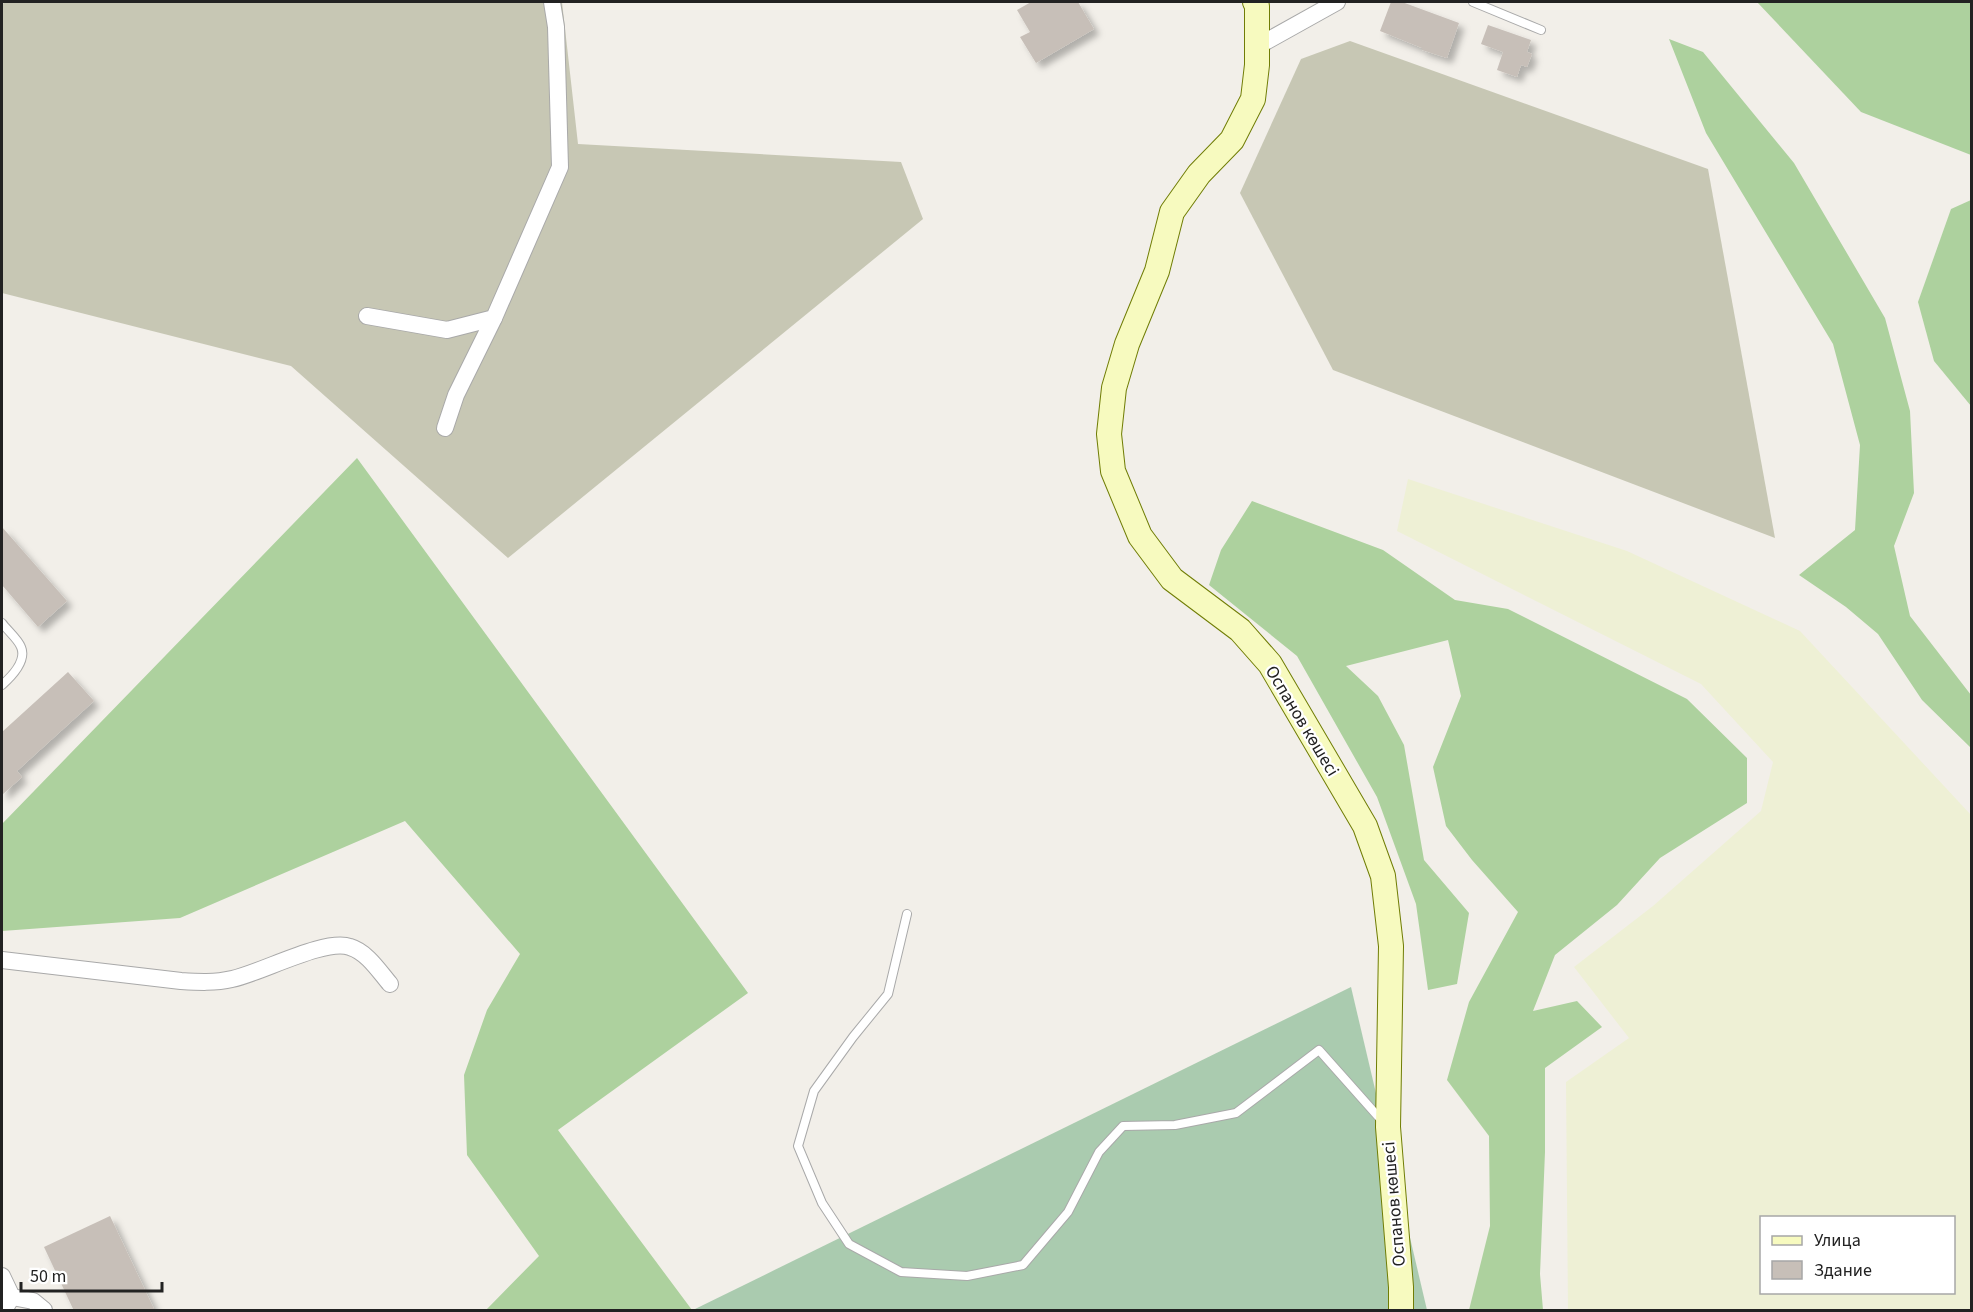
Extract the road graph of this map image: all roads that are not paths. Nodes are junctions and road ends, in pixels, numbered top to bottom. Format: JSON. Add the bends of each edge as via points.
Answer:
{"nodes":[{"id":1,"x":552,"y":2,"type":"edge"},
{"id":2,"x":1255,"y":2,"type":"edge"},
{"id":3,"x":1337,"y":2,"type":"edge"},
{"id":4,"x":1473,"y":2,"type":"edge"},
{"id":5,"x":1540,"y":30,"type":"dead end"},
{"id":6,"x":1257,"y":46,"type":"junction"},
{"id":7,"x":367,"y":315,"type":"dead end"},
{"id":8,"x":494,"y":318,"type":"junction"},
{"id":9,"x":445,"y":428,"type":"dead end"},
{"id":10,"x":2,"y":623,"type":"edge"},
{"id":11,"x":2,"y":686,"type":"edge"},
{"id":12,"x":907,"y":914,"type":"dead end"},
{"id":13,"x":2,"y":960,"type":"edge"},
{"id":14,"x":390,"y":984,"type":"dead end"},
{"id":15,"x":1388,"y":1127,"type":"junction"},
{"id":16,"x":2,"y":1276,"type":"edge"},
{"id":17,"x":8,"y":1304,"type":"edge"},
{"id":18,"x":44,"y":1311,"type":"edge"},
{"id":19,"x":1401,"y":1311,"type":"edge"}],
"edges":[{"from":1,"to":8,"type":"street","via":[[561,167]]},
{"from":2,"to":6,"type":"street","name":"Оспанов көшесі"},
{"from":3,"to":6,"type":"street"},
{"from":4,"to":5,"type":"lane"},
{"from":6,"to":15,"type":"street","name":"Оспанов көшесі","via":[[1253,99],[1232,140],[1199,174],[1172,212],[1157,271],[1127,344],[1114,387],[1109,434],[1113,471],[1140,536],[1172,579],[1240,630],[1270,664],[1365,826],[1383,876],[1391,946]]},
{"from":7,"to":8,"type":"street","via":[[447,330]]},
{"from":8,"to":9,"type":"street","via":[[456,395]]},
{"from":10,"to":11,"type":"lane","via":[[21,646],[22,656]]},
{"from":12,"to":15,"type":"lane","via":[[888,994],[814,1091],[798,1146],[822,1203],[849,1244],[901,1272],[967,1276],[1023,1265],[1068,1212],[1099,1152],[1123,1126],[1175,1125],[1236,1113],[1319,1050]]},
{"from":13,"to":14,"type":"street","via":[[205,982],[230,980],[337,945],[350,946],[365,955]]},
{"from":15,"to":19,"type":"street","name":"Оспанов көшесі"},
{"from":16,"to":17,"type":"street"},
{"from":17,"to":18,"type":"street","via":[[33,1301]]}]}
